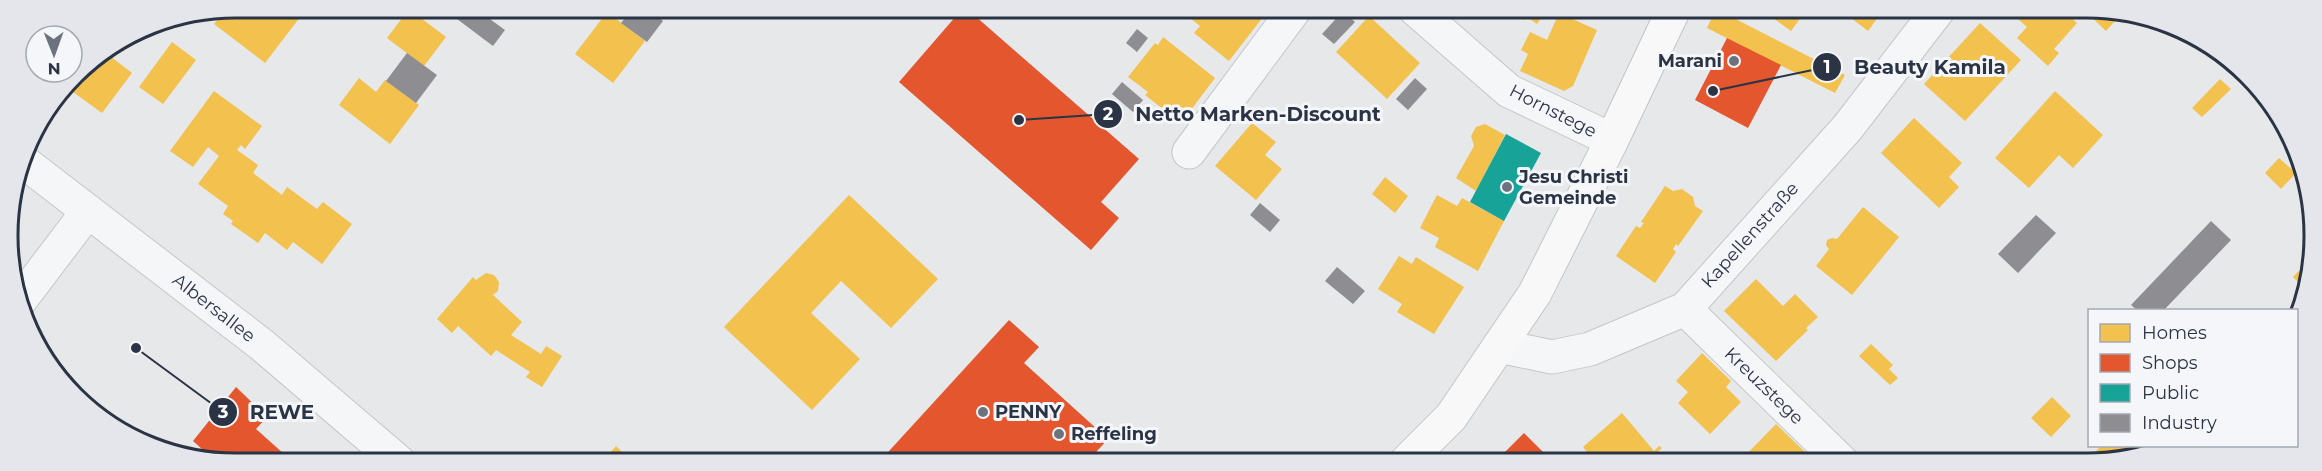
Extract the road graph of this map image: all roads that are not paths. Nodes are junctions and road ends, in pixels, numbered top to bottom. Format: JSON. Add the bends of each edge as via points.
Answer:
{"nodes":[{"id":1,"x":1288,"y":18,"type":"edge"},
{"id":2,"x":1425,"y":18,"type":"edge"},
{"id":3,"x":1670,"y":18,"type":"edge"},
{"id":4,"x":1932,"y":18,"type":"edge"},
{"id":5,"x":1612,"y":140,"type":"junction"},
{"id":6,"x":1189,"y":152,"type":"dead end"},
{"id":7,"x":30,"y":166,"type":"edge"},
{"id":8,"x":88,"y":211,"type":"junction"},
{"id":9,"x":26,"y":293,"type":"edge"},
{"id":10,"x":1685,"y":309,"type":"junction"},
{"id":11,"x":1499,"y":346,"type":"junction"},
{"id":12,"x":388,"y":453,"type":"edge"},
{"id":13,"x":1415,"y":453,"type":"edge"},
{"id":14,"x":1833,"y":453,"type":"edge"}],
"edges":[{"from":1,"to":6,"type":"street"},
{"from":2,"to":5,"type":"street","name":"Hornstege","via":[[1509,91]]},
{"from":3,"to":5,"type":"main road"},
{"from":4,"to":10,"type":"street","name":"Kapellenstraße","via":[[1848,127]]},
{"from":5,"to":11,"type":"main road","via":[[1535,293]]},
{"from":7,"to":8,"type":"street","name":"Albersallee"},
{"from":8,"to":9,"type":"street"},
{"from":8,"to":12,"type":"street","name":"Albersallee","via":[[262,345]]},
{"from":10,"to":11,"type":"street","name":"Kapellenstraße","via":[[1590,349],[1552,357]]},
{"from":10,"to":14,"type":"street","name":"Kreuzstege"},
{"from":11,"to":13,"type":"main road","via":[[1451,417]]}]}
